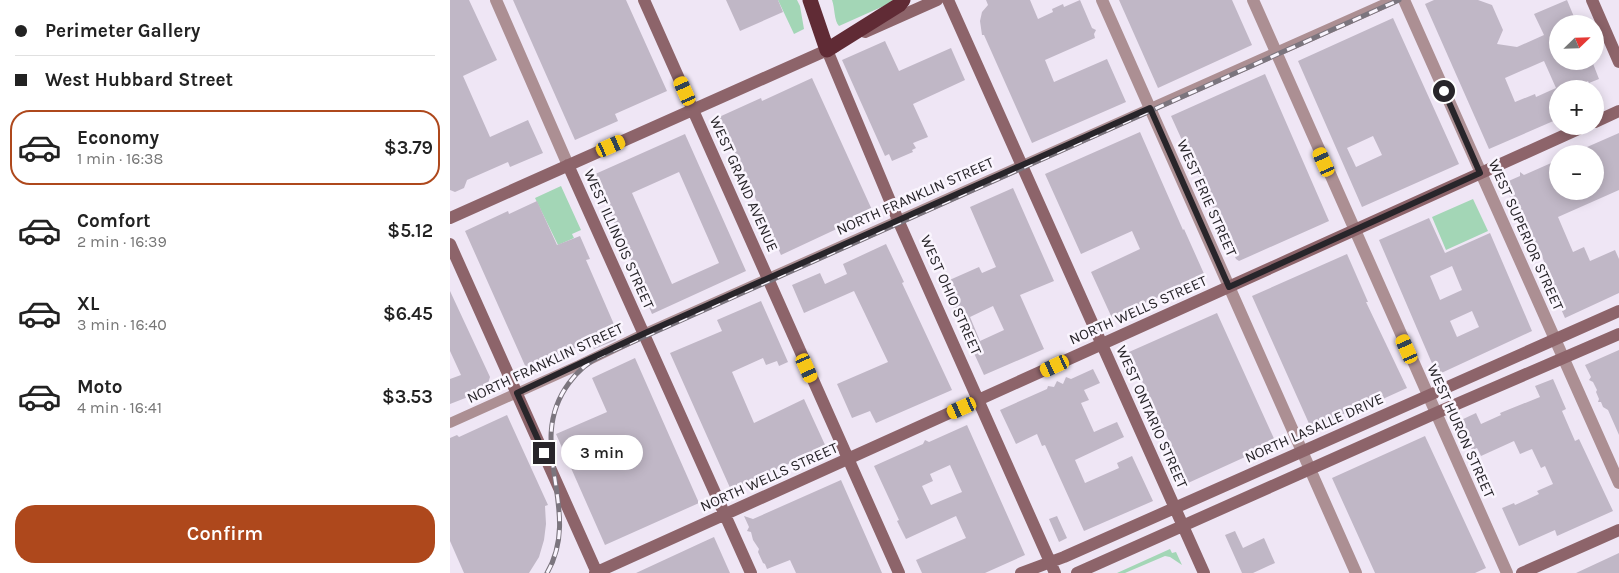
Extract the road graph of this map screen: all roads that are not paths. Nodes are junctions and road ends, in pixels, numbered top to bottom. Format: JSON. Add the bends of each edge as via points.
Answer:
{"nodes":[{"id":1,"x":496,"y":0,"type":"edge"},
{"id":2,"x":644,"y":0,"type":"edge"},
{"id":3,"x":810,"y":0,"type":"edge"},
{"id":4,"x":903,"y":0,"type":"edge"},
{"id":5,"x":937,"y":0,"type":"edge"},
{"id":6,"x":948,"y":0,"type":"edge"},
{"id":7,"x":1102,"y":0,"type":"edge"},
{"id":8,"x":1253,"y":0,"type":"edge"},
{"id":9,"x":1393,"y":0,"type":"edge"},
{"id":10,"x":1404,"y":0,"type":"edge"},
{"id":11,"x":1592,"y":0,"type":"edge"},
{"id":12,"x":827,"y":50,"type":"junction"},
{"id":13,"x":1275,"y":52,"type":"junction"},
{"id":14,"x":1619,"y":62,"type":"edge"},
{"id":15,"x":1150,"y":108,"type":"junction"},
{"id":16,"x":693,"y":110,"type":"junction"},
{"id":17,"x":1619,"y":111,"type":"edge"},
{"id":18,"x":1604,"y":118,"type":"edge"},
{"id":19,"x":1565,"y":135,"type":"edge"},
{"id":20,"x":568,"y":165,"type":"junction"},
{"id":21,"x":1022,"y":165,"type":"junction"},
{"id":22,"x":1480,"y":173,"type":"junction"},
{"id":23,"x":450,"y":218,"type":"edge"},
{"id":24,"x":898,"y":220,"type":"junction"},
{"id":25,"x":1354,"y":230,"type":"junction"},
{"id":26,"x":451,"y":247,"type":"edge"},
{"id":27,"x":768,"y":278,"type":"junction"},
{"id":28,"x":1229,"y":287,"type":"junction"},
{"id":29,"x":1619,"y":311,"type":"edge"},
{"id":30,"x":643,"y":334,"type":"junction"},
{"id":31,"x":1619,"y":334,"type":"edge"},
{"id":32,"x":1554,"y":339,"type":"junction"},
{"id":33,"x":1102,"y":344,"type":"junction"},
{"id":34,"x":1563,"y":359,"type":"junction"},
{"id":35,"x":517,"y":393,"type":"junction"},
{"id":36,"x":1428,"y":395,"type":"junction"},
{"id":37,"x":978,"y":401,"type":"junction"},
{"id":38,"x":1436,"y":413,"type":"junction"},
{"id":39,"x":450,"y":423,"type":"edge"},
{"id":40,"x":1302,"y":451,"type":"junction"},
{"id":41,"x":848,"y":460,"type":"junction"},
{"id":42,"x":1310,"y":469,"type":"junction"},
{"id":43,"x":1619,"y":483,"type":"edge"},
{"id":44,"x":1175,"y":508,"type":"junction"},
{"id":45,"x":725,"y":515,"type":"junction"},
{"id":46,"x":1183,"y":526,"type":"junction"},
{"id":47,"x":1619,"y":530,"type":"edge"},
{"id":48,"x":1052,"y":567,"type":"edge"},
{"id":49,"x":596,"y":573,"type":"edge"},
{"id":50,"x":751,"y":573,"type":"edge"},
{"id":51,"x":899,"y":573,"type":"edge"},
{"id":52,"x":1021,"y":573,"type":"edge"},
{"id":53,"x":1078,"y":573,"type":"edge"},
{"id":54,"x":1204,"y":573,"type":"edge"},
{"id":55,"x":1356,"y":573,"type":"edge"},
{"id":56,"x":1507,"y":573,"type":"edge"},
{"id":57,"x":1522,"y":573,"type":"edge"}],
"edges":[{"from":1,"to":20,"type":"street","name":"WEST ILLINOIS STREET"},
{"from":2,"to":16,"type":"main road","name":"WEST GRAND AVENUE"},
{"from":3,"to":12,"type":"highway","name":"WEST OHIO STREET"},
{"from":4,"to":12,"type":"highway"},
{"from":5,"to":12,"type":"main road"},
{"from":6,"to":21,"type":"main road","name":"WEST ONTARIO STREET"},
{"from":7,"to":15,"type":"street","name":"WEST ERIE STREET"},
{"from":8,"to":13,"type":"street","name":"WEST HURON STREET"},
{"from":9,"to":13,"type":"street","name":"NORTH FRANKLIN STREET"},
{"from":10,"to":22,"type":"street","name":"WEST SUPERIOR STREET"},
{"from":11,"to":14,"type":"main road"},
{"from":12,"to":16,"type":"main road"},
{"from":12,"to":24,"type":"main road","name":"WEST OHIO STREET"},
{"from":13,"to":15,"type":"street","name":"NORTH FRANKLIN STREET"},
{"from":13,"to":25,"type":"street","name":"WEST HURON STREET"},
{"from":15,"to":21,"type":"street","name":"NORTH FRANKLIN STREET"},
{"from":15,"to":28,"type":"street","name":"WEST ERIE STREET"},
{"from":16,"to":20,"type":"main road"},
{"from":16,"to":27,"type":"main road","name":"WEST GRAND AVENUE"},
{"from":17,"to":18,"type":"main road"},
{"from":19,"to":22,"type":"main road","name":"NORTH WELLS STREET"},
{"from":20,"to":23,"type":"main road"},
{"from":20,"to":30,"type":"main road","name":"WEST ILLINOIS STREET"},
{"from":21,"to":24,"type":"street","name":"NORTH FRANKLIN STREET"},
{"from":21,"to":33,"type":"main road","name":"WEST ONTARIO STREET"},
{"from":22,"to":25,"type":"main road","name":"NORTH WELLS STREET"},
{"from":22,"to":32,"type":"street","name":"WEST SUPERIOR STREET"},
{"from":24,"to":27,"type":"street","name":"NORTH FRANKLIN STREET"},
{"from":24,"to":37,"type":"main road","name":"WEST OHIO STREET"},
{"from":25,"to":28,"type":"main road","name":"NORTH WELLS STREET"},
{"from":25,"to":36,"type":"street","name":"WEST HURON STREET"},
{"from":26,"to":35,"type":"main road"},
{"from":27,"to":30,"type":"street","name":"NORTH FRANKLIN STREET"},
{"from":27,"to":41,"type":"main road","name":"WEST GRAND AVENUE"},
{"from":28,"to":33,"type":"main road","name":"NORTH WELLS STREET"},
{"from":28,"to":40,"type":"street","name":"WEST ERIE STREET"},
{"from":29,"to":32,"type":"main road","name":"NORTH LASALLE DRIVE"},
{"from":30,"to":35,"type":"street","name":"NORTH FRANKLIN STREET"},
{"from":30,"to":45,"type":"main road","name":"WEST ILLINOIS STREET"},
{"from":31,"to":34,"type":"main road"},
{"from":32,"to":34,"type":"street","name":"WEST SUPERIOR STREET"},
{"from":32,"to":36,"type":"main road","name":"NORTH LASALLE DRIVE"},
{"from":33,"to":37,"type":"main road","name":"NORTH WELLS STREET"},
{"from":33,"to":44,"type":"main road","name":"WEST ONTARIO STREET"},
{"from":34,"to":38,"type":"main road"},
{"from":34,"to":43,"type":"street","name":"WEST SUPERIOR STREET"},
{"from":35,"to":39,"type":"street","name":"NORTH FRANKLIN STREET"},
{"from":35,"to":49,"type":"main road"},
{"from":36,"to":38,"type":"street","name":"WEST HURON STREET"},
{"from":36,"to":40,"type":"main road","name":"NORTH LASALLE DRIVE"},
{"from":37,"to":41,"type":"main road","name":"NORTH WELLS STREET"},
{"from":37,"to":48,"type":"main road","name":"WEST OHIO STREET"},
{"from":38,"to":42,"type":"main road"},
{"from":38,"to":56,"type":"street","name":"WEST HURON STREET"},
{"from":40,"to":42,"type":"street","name":"WEST ERIE STREET"},
{"from":40,"to":44,"type":"main road","name":"NORTH LASALLE DRIVE"},
{"from":41,"to":45,"type":"main road","name":"NORTH WELLS STREET"},
{"from":41,"to":51,"type":"main road","name":"WEST GRAND AVENUE"},
{"from":42,"to":46,"type":"main road"},
{"from":42,"to":55,"type":"street","name":"WEST ERIE STREET"},
{"from":44,"to":46,"type":"main road","name":"WEST ONTARIO STREET"},
{"from":44,"to":48,"type":"main road","name":"NORTH LASALLE DRIVE","via":[[1064,557]]},
{"from":45,"to":49,"type":"main road","name":"NORTH WELLS STREET"},
{"from":45,"to":50,"type":"main road","name":"WEST ILLINOIS STREET"},
{"from":46,"to":53,"type":"main road"},
{"from":46,"to":54,"type":"main road","name":"WEST ONTARIO STREET"},
{"from":47,"to":57,"type":"main road"},
{"from":48,"to":52,"type":"main road","name":"NORTH LASALLE DRIVE"}]}
